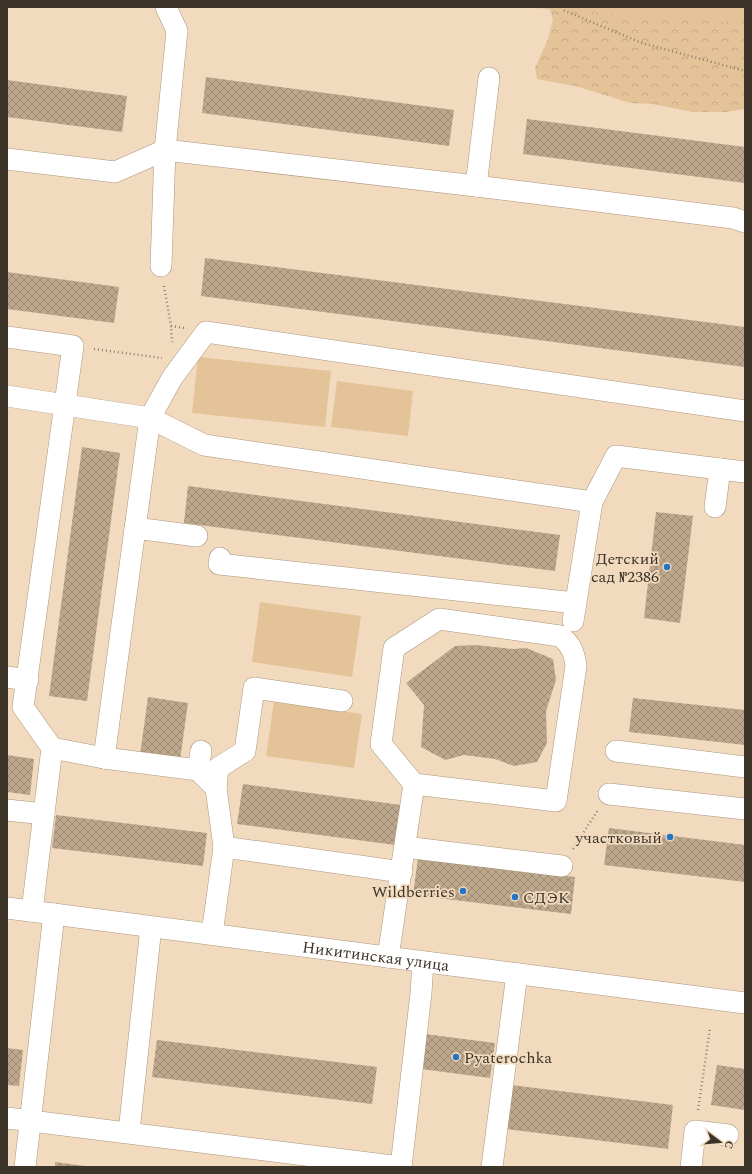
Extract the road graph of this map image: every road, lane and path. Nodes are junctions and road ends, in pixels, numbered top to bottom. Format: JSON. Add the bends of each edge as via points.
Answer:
{"nodes":[{"id":1,"x":166,"y":7,"type":"edge"},
{"id":2,"x":562,"y":7,"type":"edge"},
{"id":3,"x":745,"y":71,"type":"edge"},
{"id":4,"x":489,"y":78,"type":"dead end"},
{"id":5,"x":165,"y":150,"type":"junction"},
{"id":6,"x":7,"y":159,"type":"edge"},
{"id":7,"x":476,"y":186,"type":"junction"},
{"id":8,"x":745,"y":222,"type":"edge"},
{"id":9,"x":161,"y":266,"type":"joint"},
{"id":10,"x":7,"y":337,"type":"edge"},
{"id":11,"x":74,"y":346,"type":"junction"},
{"id":12,"x":172,"y":346,"type":"dead end"},
{"id":13,"x":172,"y":378,"type":"junction"},
{"id":14,"x":7,"y":396,"type":"edge"},
{"id":15,"x":65,"y":405,"type":"junction"},
{"id":16,"x":745,"y":411,"type":"edge"},
{"id":17,"x":150,"y":418,"type":"junction"},
{"id":18,"x":720,"y":469,"type":"junction"},
{"id":19,"x":745,"y":472,"type":"edge"},
{"id":20,"x":592,"y":502,"type":"junction"},
{"id":21,"x":715,"y":507,"type":"dead end"},
{"id":22,"x":135,"y":528,"type":"junction"},
{"id":23,"x":197,"y":536,"type":"dead end"},
{"id":24,"x":220,"y":558,"type":"dead end"},
{"id":25,"x":7,"y":677,"type":"edge"},
{"id":26,"x":28,"y":680,"type":"junction"},
{"id":27,"x":342,"y":701,"type":"dead end"},
{"id":28,"x":52,"y":748,"type":"junction"},
{"id":29,"x":616,"y":751,"type":"dead end"},
{"id":30,"x":104,"y":758,"type":"junction"},
{"id":31,"x":745,"y":767,"type":"edge"},
{"id":32,"x":414,"y":784,"type":"junction"},
{"id":33,"x":216,"y":788,"type":"junction"},
{"id":34,"x":609,"y":794,"type":"dead end"},
{"id":35,"x":745,"y":809,"type":"edge"},
{"id":36,"x":7,"y":810,"type":"edge"},
{"id":37,"x":44,"y":814,"type":"junction"},
{"id":38,"x":224,"y":847,"type":"junction"},
{"id":39,"x":405,"y":848,"type":"junction"},
{"id":40,"x":562,"y":866,"type":"dead end"},
{"id":41,"x":402,"y":872,"type":"junction"},
{"id":42,"x":7,"y":908,"type":"edge"},
{"id":43,"x":32,"y":911,"type":"junction"},
{"id":44,"x":54,"y":914,"type":"junction"},
{"id":45,"x":151,"y":927,"type":"junction"},
{"id":46,"x":212,"y":934,"type":"junction"},
{"id":47,"x":388,"y":957,"type":"junction"},
{"id":48,"x":423,"y":962,"type":"junction"},
{"id":49,"x":517,"y":974,"type":"junction"},
{"id":50,"x":745,"y":1003,"type":"edge"},
{"id":51,"x":710,"y":1028,"type":"dead end"},
{"id":52,"x":7,"y":1118,"type":"edge"},
{"id":53,"x":30,"y":1121,"type":"junction"},
{"id":54,"x":695,"y":1131,"type":"junction"},
{"id":55,"x":129,"y":1132,"type":"junction"},
{"id":56,"x":728,"y":1135,"type":"dead end"},
{"id":57,"x":265,"y":1159,"type":"edge"},
{"id":58,"x":25,"y":1167,"type":"edge"},
{"id":59,"x":402,"y":1167,"type":"edge"},
{"id":60,"x":492,"y":1167,"type":"edge"},
{"id":61,"x":691,"y":1167,"type":"edge"}],
"edges":[{"from":1,"to":5,"type":"street","via":[[177,32]]},
{"from":2,"to":3,"type":"path","via":[[563,10],[642,43]]},
{"from":4,"to":7,"type":"street"},
{"from":5,"to":6,"type":"street","via":[[115,172]]},
{"from":5,"to":7,"type":"street"},
{"from":5,"to":9,"type":"street"},
{"from":7,"to":8,"type":"street","via":[[733,218]]},
{"from":9,"to":12,"type":"path","via":[[172,326]]},
{"from":10,"to":11,"type":"street"},
{"from":11,"to":13,"type":"path","via":[[173,360]]},
{"from":11,"to":15,"type":"street"},
{"from":13,"to":16,"type":"street","via":[[206,332]]},
{"from":13,"to":17,"type":"street"},
{"from":14,"to":15,"type":"street"},
{"from":15,"to":17,"type":"street"},
{"from":15,"to":26,"type":"street"},
{"from":17,"to":20,"type":"street","via":[[204,445]]},
{"from":17,"to":22,"type":"street"},
{"from":18,"to":19,"type":"street"},
{"from":18,"to":20,"type":"street","via":[[616,456]]},
{"from":18,"to":21,"type":"street"},
{"from":20,"to":24,"type":"street","via":[[574,612],[219,564]]},
{"from":22,"to":23,"type":"street"},
{"from":22,"to":30,"type":"street"},
{"from":25,"to":26,"type":"street"},
{"from":26,"to":28,"type":"street","via":[[24,707]]},
{"from":27,"to":33,"type":"street","via":[[254,688],[245,751],[218,768]]},
{"from":28,"to":30,"type":"street"},
{"from":28,"to":37,"type":"street"},
{"from":29,"to":31,"type":"street"},
{"from":30,"to":33,"type":"street","via":[[200,760]]},
{"from":32,"to":32,"type":"street","via":[[381,744],[394,648],[439,619],[560,636],[568,642],[574,652],[576,666],[556,801]]},
{"from":32,"to":39,"type":"street"},
{"from":33,"to":38,"type":"street"},
{"from":34,"to":35,"type":"street"},
{"from":36,"to":37,"type":"street"},
{"from":37,"to":43,"type":"street"},
{"from":38,"to":41,"type":"street"},
{"from":38,"to":46,"type":"street"},
{"from":39,"to":40,"type":"street"},
{"from":39,"to":41,"type":"street"},
{"from":41,"to":47,"type":"street"},
{"from":42,"to":43,"type":"street","name":"Никитинская улица"},
{"from":43,"to":44,"type":"street","name":"Никитинская улица"},
{"from":44,"to":45,"type":"street","name":"Никитинская улица"},
{"from":44,"to":53,"type":"street"},
{"from":45,"to":46,"type":"street","name":"Никитинская улица"},
{"from":45,"to":55,"type":"street"},
{"from":46,"to":47,"type":"street","name":"Никитинская улица"},
{"from":47,"to":48,"type":"street","name":"Никитинская улица"},
{"from":48,"to":49,"type":"street","name":"Никитинская улица"},
{"from":48,"to":59,"type":"street"},
{"from":49,"to":50,"type":"street","name":"Никитинская улица"},
{"from":49,"to":60,"type":"street"},
{"from":51,"to":54,"type":"path"},
{"from":52,"to":53,"type":"street"},
{"from":53,"to":55,"type":"street"},
{"from":53,"to":58,"type":"street"},
{"from":54,"to":56,"type":"street"},
{"from":54,"to":61,"type":"street"},
{"from":55,"to":57,"type":"street"},
{"from":57,"to":59,"type":"street"}]}
